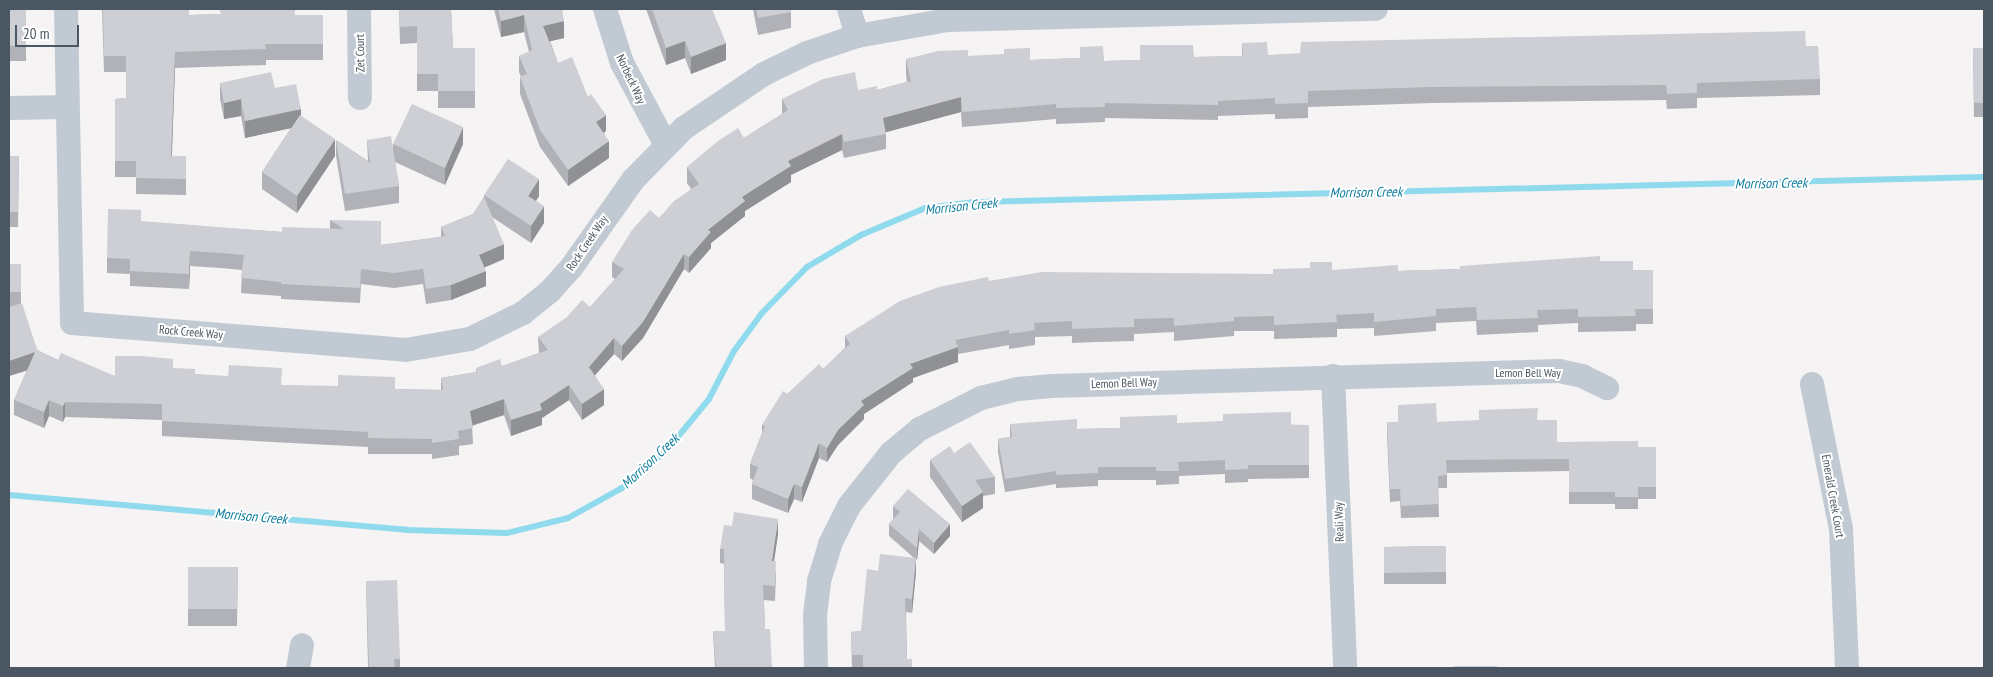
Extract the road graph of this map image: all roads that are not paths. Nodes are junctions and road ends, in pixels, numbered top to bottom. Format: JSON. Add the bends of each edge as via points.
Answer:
{"nodes":[{"id":1,"x":66,"y":9,"type":"edge"},
{"id":2,"x":359,"y":9,"type":"edge"},
{"id":3,"x":606,"y":9,"type":"edge"},
{"id":4,"x":849,"y":9,"type":"edge"},
{"id":5,"x":1376,"y":9,"type":"edge"},
{"id":6,"x":1300,"y":10,"type":"edge"},
{"id":7,"x":857,"y":36,"type":"junction"},
{"id":8,"x":360,"y":98,"type":"dead end"},
{"id":9,"x":67,"y":107,"type":"junction"},
{"id":10,"x":9,"y":108,"type":"edge"},
{"id":11,"x":666,"y":144,"type":"junction"},
{"id":12,"x":1333,"y":376,"type":"junction"},
{"id":13,"x":1812,"y":384,"type":"dead end"},
{"id":14,"x":1607,"y":388,"type":"dead end"},
{"id":15,"x":302,"y":645,"type":"dead end"},
{"id":16,"x":298,"y":668,"type":"edge"},
{"id":17,"x":816,"y":668,"type":"edge"},
{"id":18,"x":1345,"y":668,"type":"edge"},
{"id":19,"x":1847,"y":668,"type":"edge"}],
"edges":[{"from":1,"to":9,"type":"street","name":"Rock Creek Way"},
{"from":2,"to":8,"type":"street","name":"Zet Court"},
{"from":3,"to":11,"type":"street","name":"Norbeck Way","via":[[622,63]]},
{"from":4,"to":7,"type":"street"},
{"from":5,"to":6,"type":"street","name":"Rock Creek Way"},
{"from":6,"to":7,"type":"street","name":"Rock Creek Way","via":[[948,20]]},
{"from":7,"to":11,"type":"street","name":"Rock Creek Way","via":[[807,53],[764,74],[723,99]]},
{"from":9,"to":10,"type":"street"},
{"from":9,"to":11,"type":"street","name":"Rock Creek Way","via":[[72,323],[406,350],[470,339],[523,313],[571,268],[609,210]]},
{"from":12,"to":14,"type":"street","name":"Lemon Bell Way","via":[[1559,371],[1582,376]]},
{"from":12,"to":17,"type":"street","name":"Lemon Bell Way","via":[[1018,389],[981,398],[950,411],[920,428],[891,453],[848,506],[830,544],[819,581],[815,615]]},
{"from":12,"to":18,"type":"street","name":"Reali Way"},
{"from":13,"to":19,"type":"street","name":"Emerald Creek Court","via":[[1841,529]]},
{"from":15,"to":16,"type":"street"}]}
